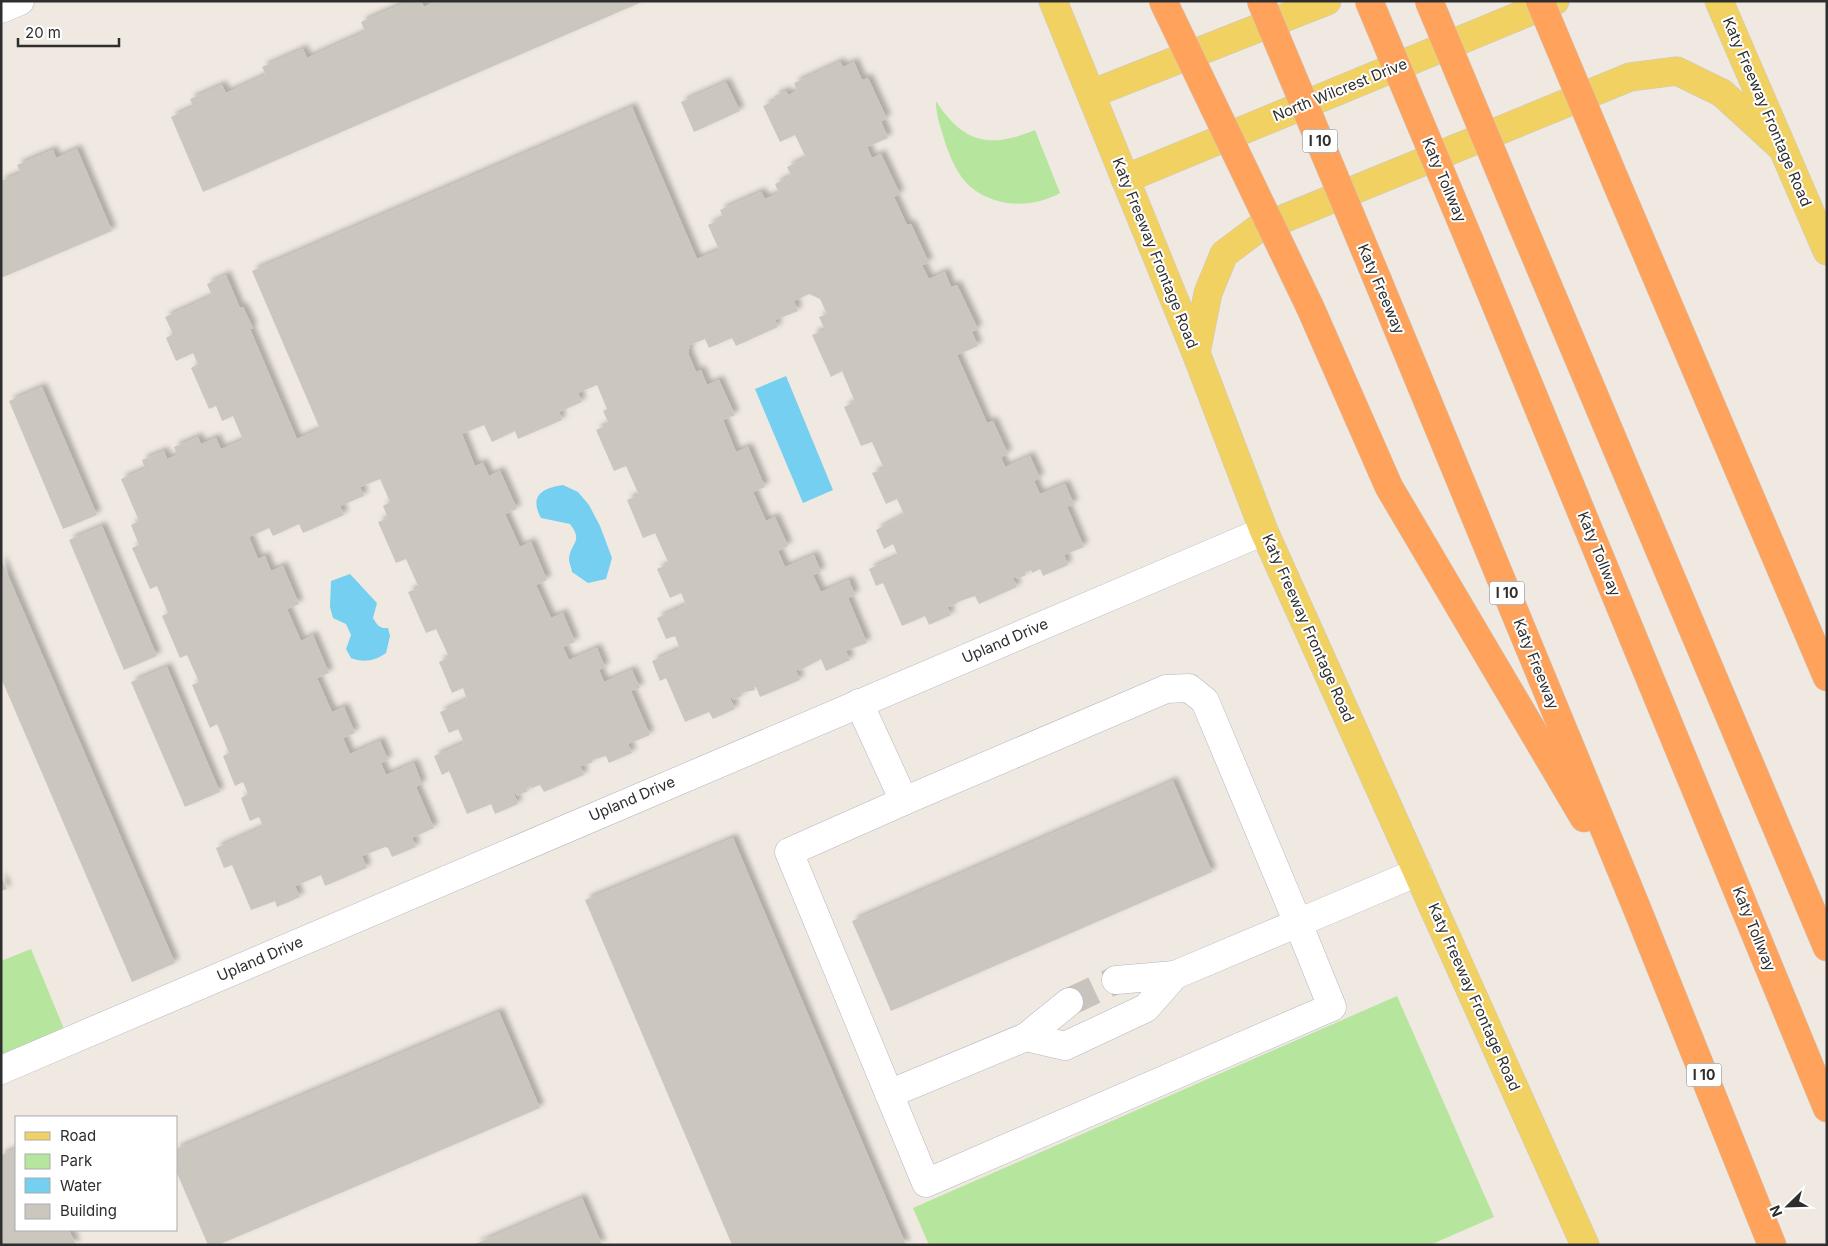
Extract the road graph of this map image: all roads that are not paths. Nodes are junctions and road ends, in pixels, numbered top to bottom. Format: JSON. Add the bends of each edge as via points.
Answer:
{"nodes":[{"id":1,"x":20,"y":1,"type":"edge"},
{"id":2,"x":1053,"y":1,"type":"edge"},
{"id":3,"x":1163,"y":1,"type":"edge"},
{"id":4,"x":1261,"y":1,"type":"edge"},
{"id":5,"x":1327,"y":1,"type":"edge"},
{"id":6,"x":1370,"y":1,"type":"edge"},
{"id":7,"x":1428,"y":1,"type":"edge"},
{"id":8,"x":1540,"y":1,"type":"edge"},
{"id":9,"x":1554,"y":1,"type":"edge"},
{"id":10,"x":1720,"y":1,"type":"edge"},
{"id":11,"x":1,"y":9,"type":"edge"},
{"id":12,"x":1091,"y":94,"type":"junction"},
{"id":13,"x":1781,"y":147,"type":"junction"},
{"id":14,"x":1125,"y":179,"type":"junction"},
{"id":15,"x":1827,"y":251,"type":"edge"},
{"id":16,"x":1196,"y":353,"type":"junction"},
{"id":17,"x":1264,"y":531,"type":"junction"},
{"id":18,"x":1827,"y":676,"type":"edge"},
{"id":19,"x":859,"y":703,"type":"junction"},
{"id":20,"x":904,"y":801,"type":"junction"},
{"id":21,"x":1418,"y":872,"type":"junction"},
{"id":22,"x":1636,"y":906,"type":"junction"},
{"id":23,"x":1298,"y":924,"type":"junction"},
{"id":24,"x":1827,"y":947,"type":"edge"},
{"id":25,"x":1174,"y":975,"type":"junction"},
{"id":26,"x":1116,"y":980,"type":"tunnel mouth"},
{"id":27,"x":1069,"y":1002,"type":"tunnel mouth"},
{"id":28,"x":1026,"y":1037,"type":"junction"},
{"id":29,"x":1,"y":1070,"type":"edge"},
{"id":30,"x":889,"y":1094,"type":"junction"},
{"id":31,"x":1827,"y":1108,"type":"edge"},
{"id":32,"x":1585,"y":1245,"type":"edge"},
{"id":33,"x":1772,"y":1245,"type":"edge"}],
"edges":[{"from":1,"to":11,"type":"street"},
{"from":2,"to":12,"type":"main road","name":"Katy Freeway Frontage Road"},
{"from":3,"to":22,"type":"highway","bridge":true,"via":[[1310,307],[1389,487]]},
{"from":4,"to":22,"type":"highway","name":"Katy Freeway","number":"I 10","bridge":true},
{"from":5,"to":12,"type":"main road"},
{"from":6,"to":31,"type":"highway","name":"Katy Tollway","bridge":true},
{"from":7,"to":24,"type":"highway","bridge":true},
{"from":8,"to":18,"type":"highway","bridge":true},
{"from":9,"to":14,"type":"main road","name":"North Wilcrest Drive"},
{"from":10,"to":13,"type":"main road","name":"Katy Freeway Frontage Road"},
{"from":12,"to":14,"type":"main road","name":"Katy Freeway Frontage Road"},
{"from":13,"to":15,"type":"main road","name":"Katy Freeway Frontage Road"},
{"from":13,"to":16,"type":"main road","via":[[1722,93],[1677,71],[1630,77],[1256,230],[1224,254],[1208,293]]},
{"from":14,"to":16,"type":"main road","name":"Katy Freeway Frontage Road"},
{"from":16,"to":17,"type":"main road","name":"Katy Freeway Frontage Road"},
{"from":17,"to":19,"type":"street","name":"Upland Drive"},
{"from":17,"to":21,"type":"main road","name":"Katy Freeway Frontage Road"},
{"from":19,"to":20,"type":"street"},
{"from":19,"to":29,"type":"street","name":"Upland Drive"},
{"from":20,"to":23,"type":"street","via":[[1166,689],[1189,688],[1205,701]]},
{"from":20,"to":30,"type":"street","via":[[790,852]]},
{"from":21,"to":23,"type":"street"},
{"from":21,"to":32,"type":"main road","name":"Katy Freeway Frontage Road"},
{"from":22,"to":33,"type":"highway","name":"Katy Freeway","number":"I 10"},
{"from":23,"to":25,"type":"street"},
{"from":23,"to":30,"type":"street","via":[[1332,1007],[926,1183]]},
{"from":25,"to":26,"type":"street"},
{"from":25,"to":28,"type":"street","via":[[1146,1008],[1065,1046]]},
{"from":27,"to":28,"type":"street"},
{"from":28,"to":30,"type":"street"}]}
